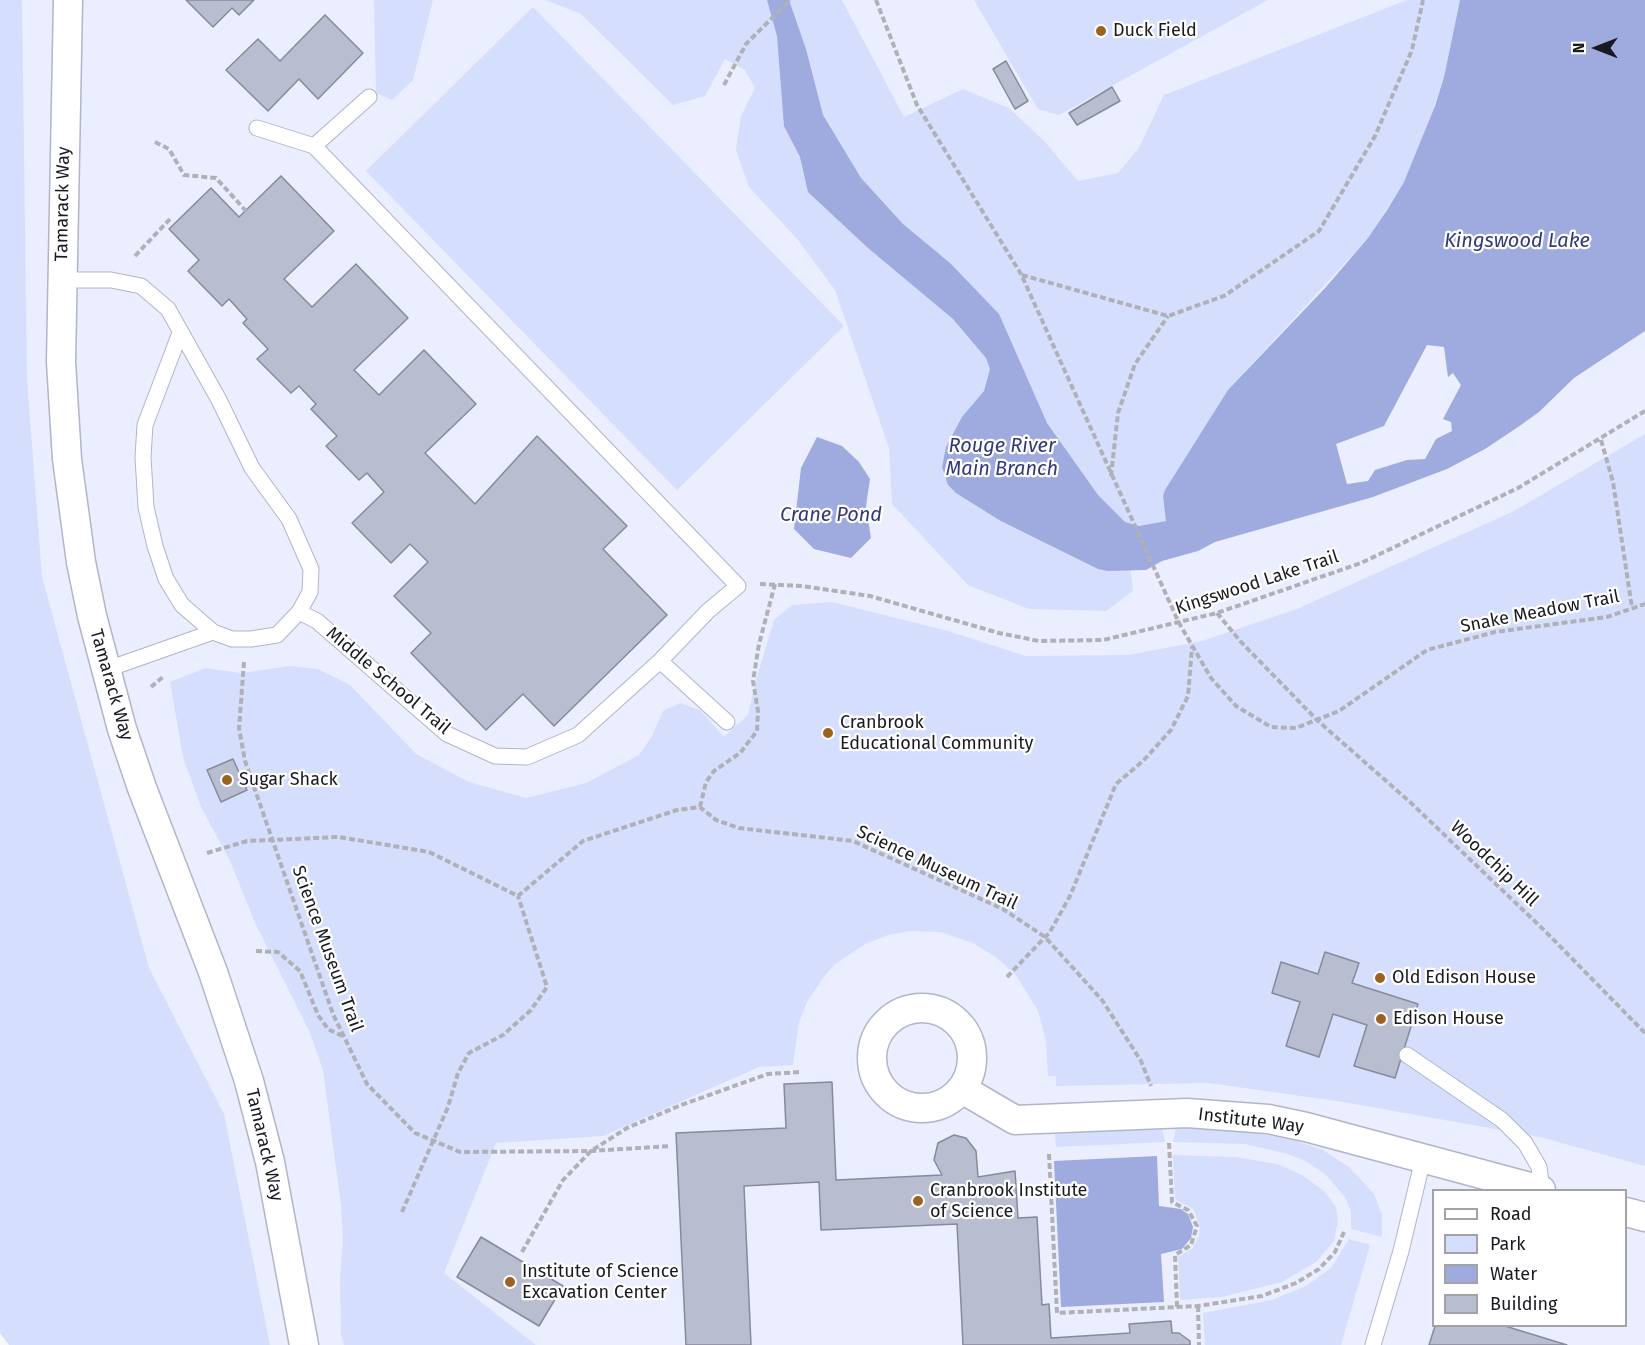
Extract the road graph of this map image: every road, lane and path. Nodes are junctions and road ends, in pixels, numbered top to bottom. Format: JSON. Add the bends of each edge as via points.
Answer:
{"nodes":[{"id":1,"x":68,"y":0,"type":"edge"},
{"id":2,"x":790,"y":0,"type":"edge"},
{"id":3,"x":876,"y":0,"type":"edge"},
{"id":4,"x":1423,"y":0,"type":"edge"},
{"id":5,"x":724,"y":85,"type":"dead end"},
{"id":6,"x":369,"y":97,"type":"dead end"},
{"id":7,"x":257,"y":128,"type":"dead end"},
{"id":8,"x":155,"y":142,"type":"dead end"},
{"id":9,"x":314,"y":146,"type":"junction"},
{"id":10,"x":246,"y":211,"type":"dead end"},
{"id":11,"x":170,"y":219,"type":"dead end"},
{"id":12,"x":135,"y":256,"type":"dead end"},
{"id":13,"x":1021,"y":274,"type":"junction"},
{"id":14,"x":61,"y":280,"type":"junction"},
{"id":15,"x":1168,"y":316,"type":"junction"},
{"id":16,"x":180,"y":333,"type":"junction"},
{"id":17,"x":1645,"y":411,"type":"edge"},
{"id":18,"x":1601,"y":440,"type":"junction"},
{"id":19,"x":1111,"y":477,"type":"junction"},
{"id":20,"x":775,"y":584,"type":"junction"},
{"id":21,"x":738,"y":586,"type":"junction"},
{"id":22,"x":1645,"y":604,"type":"edge"},
{"id":23,"x":1632,"y":608,"type":"junction"},
{"id":24,"x":299,"y":612,"type":"junction"},
{"id":25,"x":1217,"y":613,"type":"junction"},
{"id":26,"x":1179,"y":623,"type":"junction"},
{"id":27,"x":213,"y":632,"type":"junction"},
{"id":28,"x":1192,"y":646,"type":"junction"},
{"id":29,"x":233,"y":661,"type":"dead end"},
{"id":30,"x":244,"y":662,"type":"junction"},
{"id":31,"x":252,"y":662,"type":"dead end"},
{"id":32,"x":660,"y":662,"type":"junction"},
{"id":33,"x":105,"y":670,"type":"junction"},
{"id":34,"x":172,"y":673,"type":"dead end"},
{"id":35,"x":151,"y":687,"type":"dead end"},
{"id":36,"x":1318,"y":721,"type":"junction"},
{"id":37,"x":727,"y":722,"type":"dead end"},
{"id":38,"x":700,"y":807,"type":"junction"},
{"id":39,"x":274,"y":840,"type":"junction"},
{"id":40,"x":207,"y":853,"type":"dead end"},
{"id":41,"x":518,"y":896,"type":"junction"},
{"id":42,"x":1045,"y":937,"type":"junction"},
{"id":43,"x":256,"y":951,"type":"dead end"},
{"id":44,"x":1007,"y":976,"type":"dead end"},
{"id":45,"x":1645,"y":1034,"type":"edge"},
{"id":46,"x":344,"y":1037,"type":"junction"},
{"id":47,"x":1407,"y":1055,"type":"dead end"},
{"id":48,"x":801,"y":1072,"type":"dead end"},
{"id":49,"x":1151,"y":1086,"type":"dead end"},
{"id":50,"x":962,"y":1089,"type":"dead end"},
{"id":51,"x":1169,"y":1139,"type":"dead end"},
{"id":52,"x":434,"y":1140,"type":"junction"},
{"id":53,"x":671,"y":1146,"type":"dead end"},
{"id":54,"x":591,"y":1151,"type":"junction"},
{"id":55,"x":1049,"y":1154,"type":"dead end"},
{"id":56,"x":1423,"y":1159,"type":"junction"},
{"id":57,"x":1535,"y":1189,"type":"edge"},
{"id":58,"x":1542,"y":1189,"type":"edge"},
{"id":59,"x":402,"y":1212,"type":"dead end"},
{"id":60,"x":1627,"y":1212,"type":"edge"},
{"id":61,"x":1645,"y":1217,"type":"edge"},
{"id":62,"x":1344,"y":1232,"type":"dead end"},
{"id":63,"x":522,"y":1252,"type":"dead end"},
{"id":64,"x":1198,"y":1306,"type":"junction"},
{"id":65,"x":1177,"y":1307,"type":"junction"},
{"id":66,"x":304,"y":1345,"type":"edge"},
{"id":67,"x":1200,"y":1345,"type":"edge"},
{"id":68,"x":1374,"y":1345,"type":"edge"}],
"edges":[{"from":1,"to":14,"type":"street","name":"Tamarack Way"},
{"from":2,"to":5,"type":"path","via":[[746,44]]},
{"from":3,"to":13,"type":"path","via":[[917,105]]},
{"from":4,"to":15,"type":"path","via":[[1412,50],[1376,136],[1319,231],[1224,296]]},
{"from":6,"to":9,"type":"lane"},
{"from":7,"to":9,"type":"lane"},
{"from":8,"to":10,"type":"path","via":[[169,149],[184,175],[216,178]]},
{"from":9,"to":21,"type":"lane"},
{"from":11,"to":12,"type":"path"},
{"from":13,"to":15,"type":"path"},
{"from":13,"to":19,"type":"path"},
{"from":14,"to":16,"type":"lane","via":[[111,280],[141,286],[168,309]]},
{"from":14,"to":33,"type":"street","name":"Tamarack Way","via":[[67,459],[81,562]]},
{"from":15,"to":19,"type":"path","via":[[1136,364],[1118,413]]},
{"from":16,"to":24,"type":"lane","via":[[252,468],[289,519],[311,569],[310,592]]},
{"from":16,"to":27,"type":"lane","via":[[145,425],[146,507],[166,579],[182,605]]},
{"from":17,"to":18,"type":"path","name":"Kingswood Lake Trail"},
{"from":18,"to":23,"type":"path","via":[[1613,482]]},
{"from":18,"to":25,"type":"path","name":"Kingswood Lake Trail","via":[[1518,488],[1408,542],[1313,582]]},
{"from":19,"to":26,"type":"path"},
{"from":20,"to":21,"type":"path","name":"Kingswood Lake Trail"},
{"from":20,"to":26,"type":"path","name":"Kingswood Lake Trail","via":[[870,596],[1039,641],[1103,640]]},
{"from":20,"to":38,"type":"path","via":[[753,681],[759,711],[756,731],[740,753],[714,771],[706,782]]},
{"from":21,"to":32,"type":"lane","name":"Middle School Trail","via":[[708,611]]},
{"from":22,"to":23,"type":"path","name":"Snake Meadow Trail"},
{"from":23,"to":36,"type":"path","name":"Snake Meadow Trail","via":[[1606,617],[1495,632],[1427,650],[1340,711]]},
{"from":24,"to":27,"type":"lane","via":[[277,635],[232,639]]},
{"from":24,"to":32,"type":"lane","name":"Middle School Trail","via":[[317,621],[447,734],[495,756],[527,757],[578,735]]},
{"from":25,"to":26,"type":"path","name":"Kingswood Lake Trail"},
{"from":25,"to":36,"type":"path","name":"Woodchip Hill"},
{"from":26,"to":28,"type":"path"},
{"from":27,"to":33,"type":"lane"},
{"from":28,"to":36,"type":"path","via":[[1211,678],[1236,706],[1271,727],[1296,728]]},
{"from":28,"to":42,"type":"path","via":[[1184,705],[1171,730],[1116,784],[1070,896]]},
{"from":29,"to":30,"type":"path"},
{"from":30,"to":31,"type":"path"},
{"from":30,"to":39,"type":"path","via":[[239,729],[252,786]]},
{"from":32,"to":37,"type":"lane"},
{"from":33,"to":66,"type":"street","name":"Tamarack Way","via":[[142,788],[213,972],[249,1081],[270,1162]]},
{"from":34,"to":35,"type":"path","via":[[162,676]]},
{"from":36,"to":45,"type":"path","name":"Woodchip Hill","via":[[1419,810]]},
{"from":38,"to":41,"type":"path","via":[[677,810],[583,841]]},
{"from":38,"to":42,"type":"path","name":"Science Museum Trail","via":[[716,820],[739,828],[853,841],[1003,909]]},
{"from":39,"to":40,"type":"path","name":"Science Museum Trail","via":[[248,841]]},
{"from":39,"to":41,"type":"path","name":"Science Museum Trail","via":[[339,837],[429,852]]},
{"from":39,"to":46,"type":"path","name":"Science Museum Trail"},
{"from":41,"to":52,"type":"path","via":[[547,987],[531,1010],[503,1035],[469,1053]]},
{"from":42,"to":44,"type":"path"},
{"from":42,"to":49,"type":"path","name":"Science Museum Trail","via":[[1102,1000],[1141,1061]]},
{"from":43,"to":46,"type":"path","via":[[278,952],[300,971],[318,1016],[328,1029]]},
{"from":46,"to":52,"type":"path","name":"Science Museum Trail","via":[[367,1084],[415,1133]]},
{"from":47,"to":58,"type":"lane","via":[[1502,1120],[1539,1167]]},
{"from":48,"to":54,"type":"path","via":[[768,1074],[681,1106],[627,1128]]},
{"from":50,"to":56,"type":"street","name":"Institute Way","via":[[1015,1120],[1227,1114],[1306,1127]]},
{"from":51,"to":65,"type":"path","via":[[1172,1202],[1188,1210],[1197,1226],[1191,1245],[1175,1255]]},
{"from":52,"to":54,"type":"path","name":"Science Museum Trail","via":[[460,1152]]},
{"from":52,"to":59,"type":"path"},
{"from":53,"to":54,"type":"path","name":"Science Museum Trail"},
{"from":54,"to":63,"type":"path","via":[[563,1180]]},
{"from":55,"to":65,"type":"path","via":[[1057,1313]]},
{"from":56,"to":57,"type":"street","name":"Institute Way"},
{"from":56,"to":68,"type":"lane"},
{"from":60,"to":61,"type":"street"},
{"from":62,"to":64,"type":"path","via":[[1325,1263],[1296,1283],[1250,1299]]},
{"from":64,"to":65,"type":"path"},
{"from":64,"to":67,"type":"path"}]}
